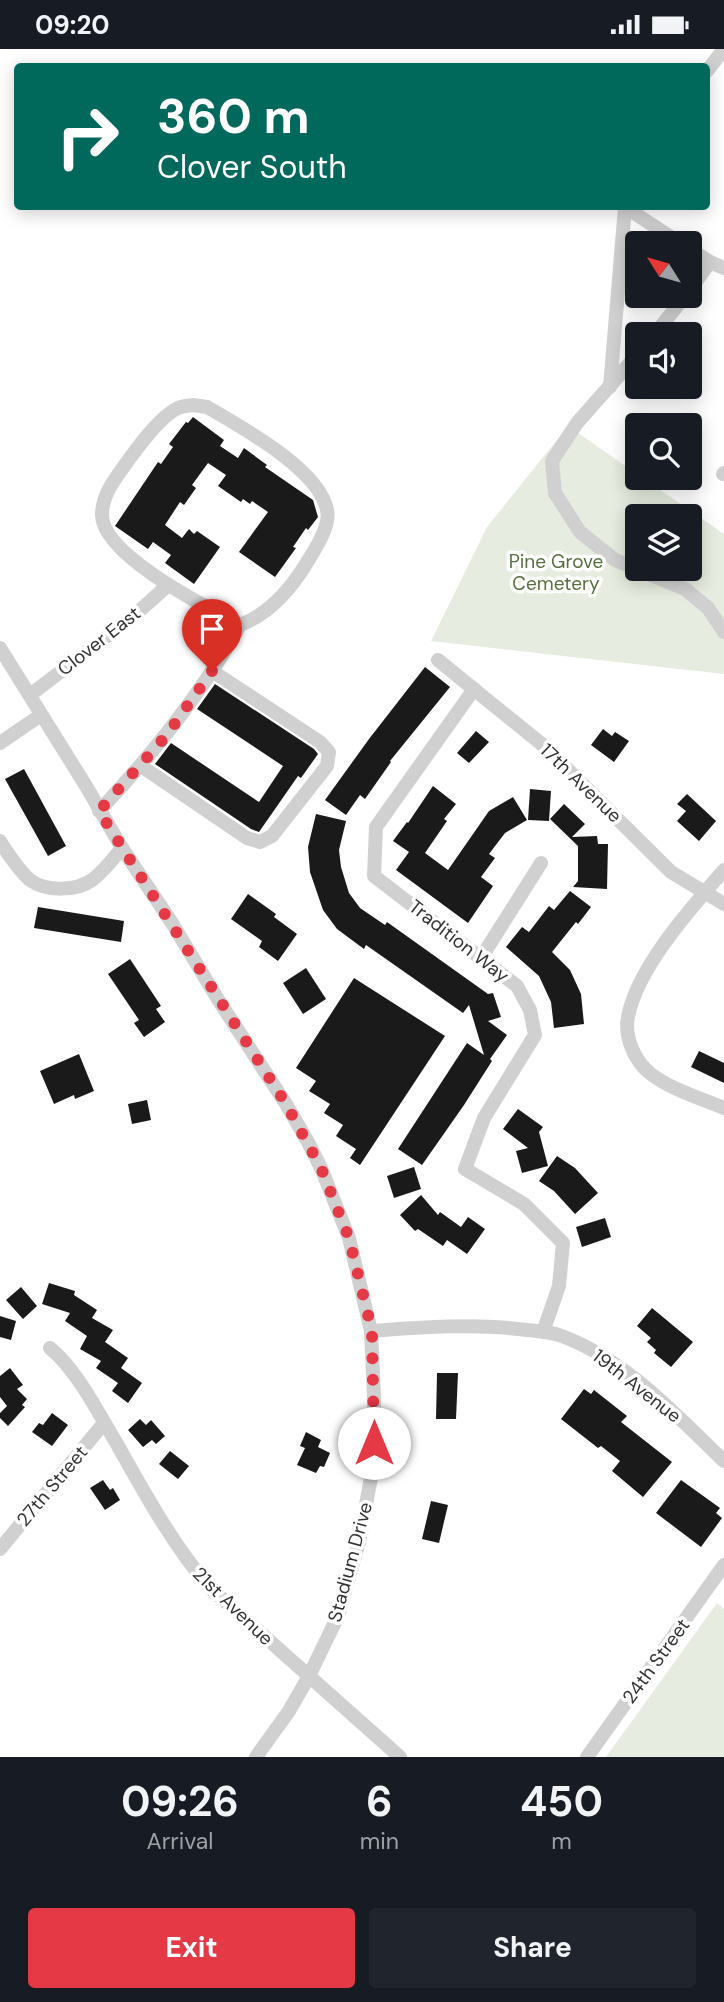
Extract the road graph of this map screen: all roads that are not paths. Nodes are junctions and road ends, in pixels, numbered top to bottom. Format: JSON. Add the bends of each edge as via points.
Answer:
{"nodes":[{"id":1,"x":724,"y":49,"type":"edge"},
{"id":2,"x":710,"y":67,"type":"edge"},
{"id":3,"x":625,"y":210,"type":"edge"},
{"id":4,"x":630,"y":210,"type":"edge"},
{"id":5,"x":662,"y":231,"type":"edge"},
{"id":6,"x":717,"y":265,"type":"edge"},
{"id":7,"x":702,"y":279,"type":"edge"},
{"id":8,"x":676,"y":308,"type":"edge"},
{"id":9,"x":664,"y":322,"type":"edge"},
{"id":10,"x":625,"y":369,"type":"edge"},
{"id":11,"x":610,"y":387,"type":"junction"},
{"id":12,"x":167,"y":586,"type":"junction"},
{"id":13,"x":240,"y":625,"type":"junction"},
{"id":14,"x":724,"y":632,"type":"edge"},
{"id":15,"x":0,"y":648,"type":"edge"},
{"id":16,"x":438,"y":660,"type":"dead end"},
{"id":17,"x":212,"y":671,"type":"junction"},
{"id":18,"x":474,"y":689,"type":"junction"},
{"id":19,"x":30,"y":695,"type":"junction"},
{"id":20,"x":41,"y":715,"type":"junction"},
{"id":21,"x":0,"y":743,"type":"edge"},
{"id":22,"x":141,"y":766,"type":"junction"},
{"id":23,"x":99,"y":811,"type":"junction"},
{"id":24,"x":0,"y":841,"type":"edge"},
{"id":25,"x":122,"y":848,"type":"junction"},
{"id":26,"x":541,"y":863,"type":"dead end"},
{"id":27,"x":724,"y":870,"type":"edge"},
{"id":28,"x":705,"y":893,"type":"junction"},
{"id":29,"x":724,"y":904,"type":"edge"},
{"id":30,"x":481,"y":958,"type":"junction"},
{"id":31,"x":724,"y":1108,"type":"edge"},
{"id":32,"x":372,"y":1331,"type":"junction"},
{"id":33,"x":543,"y":1332,"type":"junction"},
{"id":34,"x":50,"y":1348,"type":"dead end"},
{"id":35,"x":104,"y":1423,"type":"junction"},
{"id":36,"x":724,"y":1461,"type":"edge"},
{"id":37,"x":0,"y":1549,"type":"edge"},
{"id":38,"x":724,"y":1566,"type":"edge"},
{"id":39,"x":309,"y":1676,"type":"junction"},
{"id":40,"x":256,"y":1757,"type":"edge"},
{"id":41,"x":400,"y":1757,"type":"edge"},
{"id":42,"x":587,"y":1757,"type":"edge"}],
"edges":[{"from":1,"to":2,"type":"street"},
{"from":3,"to":11,"type":"street"},
{"from":4,"to":5,"type":"street"},
{"from":6,"to":7,"type":"street"},
{"from":8,"to":9,"type":"street"},
{"from":10,"to":11,"type":"street"},
{"from":11,"to":14,"type":"street","via":[[577,423],[552,461],[555,493],[580,532],[615,560],[685,589],[708,608]]},
{"from":12,"to":13,"type":"street"},
{"from":12,"to":13,"type":"street","via":[[111,539],[103,527],[102,513],[110,486],[167,415],[193,405],[207,407],[283,454],[316,485],[328,511],[321,540],[297,578],[267,611]]},
{"from":12,"to":19,"type":"street","name":"Clover East"},
{"from":13,"to":17,"type":"street"},
{"from":15,"to":19,"type":"street","name":"Stadium Drive"},
{"from":16,"to":18,"type":"street","name":"17th Avenue"},
{"from":17,"to":22,"type":"street"},
{"from":17,"to":22,"type":"street","via":[[320,741],[329,752],[327,766],[272,836],[260,842],[247,838]]},
{"from":18,"to":28,"type":"street","name":"17th Avenue","via":[[544,745],[671,871]]},
{"from":18,"to":30,"type":"street","name":"Tradition Way","via":[[376,827],[374,876]]},
{"from":19,"to":20,"type":"street","name":"Stadium Drive"},
{"from":20,"to":21,"type":"street"},
{"from":20,"to":23,"type":"street","name":"Stadium Drive"},
{"from":22,"to":23,"type":"street"},
{"from":23,"to":25,"type":"street","name":"Stadium Drive"},
{"from":24,"to":25,"type":"street","via":[[30,880],[61,888],[91,881]]},
{"from":25,"to":32,"type":"street","name":"Stadium Drive","via":[[308,1142],[349,1238]]},
{"from":26,"to":30,"type":"street"},
{"from":27,"to":28,"type":"street"},
{"from":28,"to":29,"type":"street","name":"17th Avenue"},
{"from":28,"to":31,"type":"street","via":[[643,974],[627,1018],[628,1033],[632,1049],[651,1074]]},
{"from":30,"to":33,"type":"street","name":"Tradition Way","via":[[517,986],[530,1010],[535,1035],[484,1118],[465,1169],[524,1204],[563,1243],[559,1286]]},
{"from":32,"to":33,"type":"street","name":"19th Avenue","via":[[435,1327]]},
{"from":32,"to":39,"type":"street","name":"Stadium Drive","via":[[373,1467],[359,1542],[338,1616]]},
{"from":33,"to":36,"type":"street","name":"19th Avenue","via":[[583,1345],[609,1360]]},
{"from":34,"to":35,"type":"street","name":"21st Avenue","via":[[65,1360]]},
{"from":35,"to":37,"type":"street","name":"27th Street"},
{"from":35,"to":39,"type":"street","name":"21st Avenue","via":[[191,1566]]},
{"from":38,"to":42,"type":"street","name":"24th Street"},
{"from":39,"to":40,"type":"street","name":"Stadium Drive"},
{"from":39,"to":41,"type":"street","name":"21st Avenue"}]}
